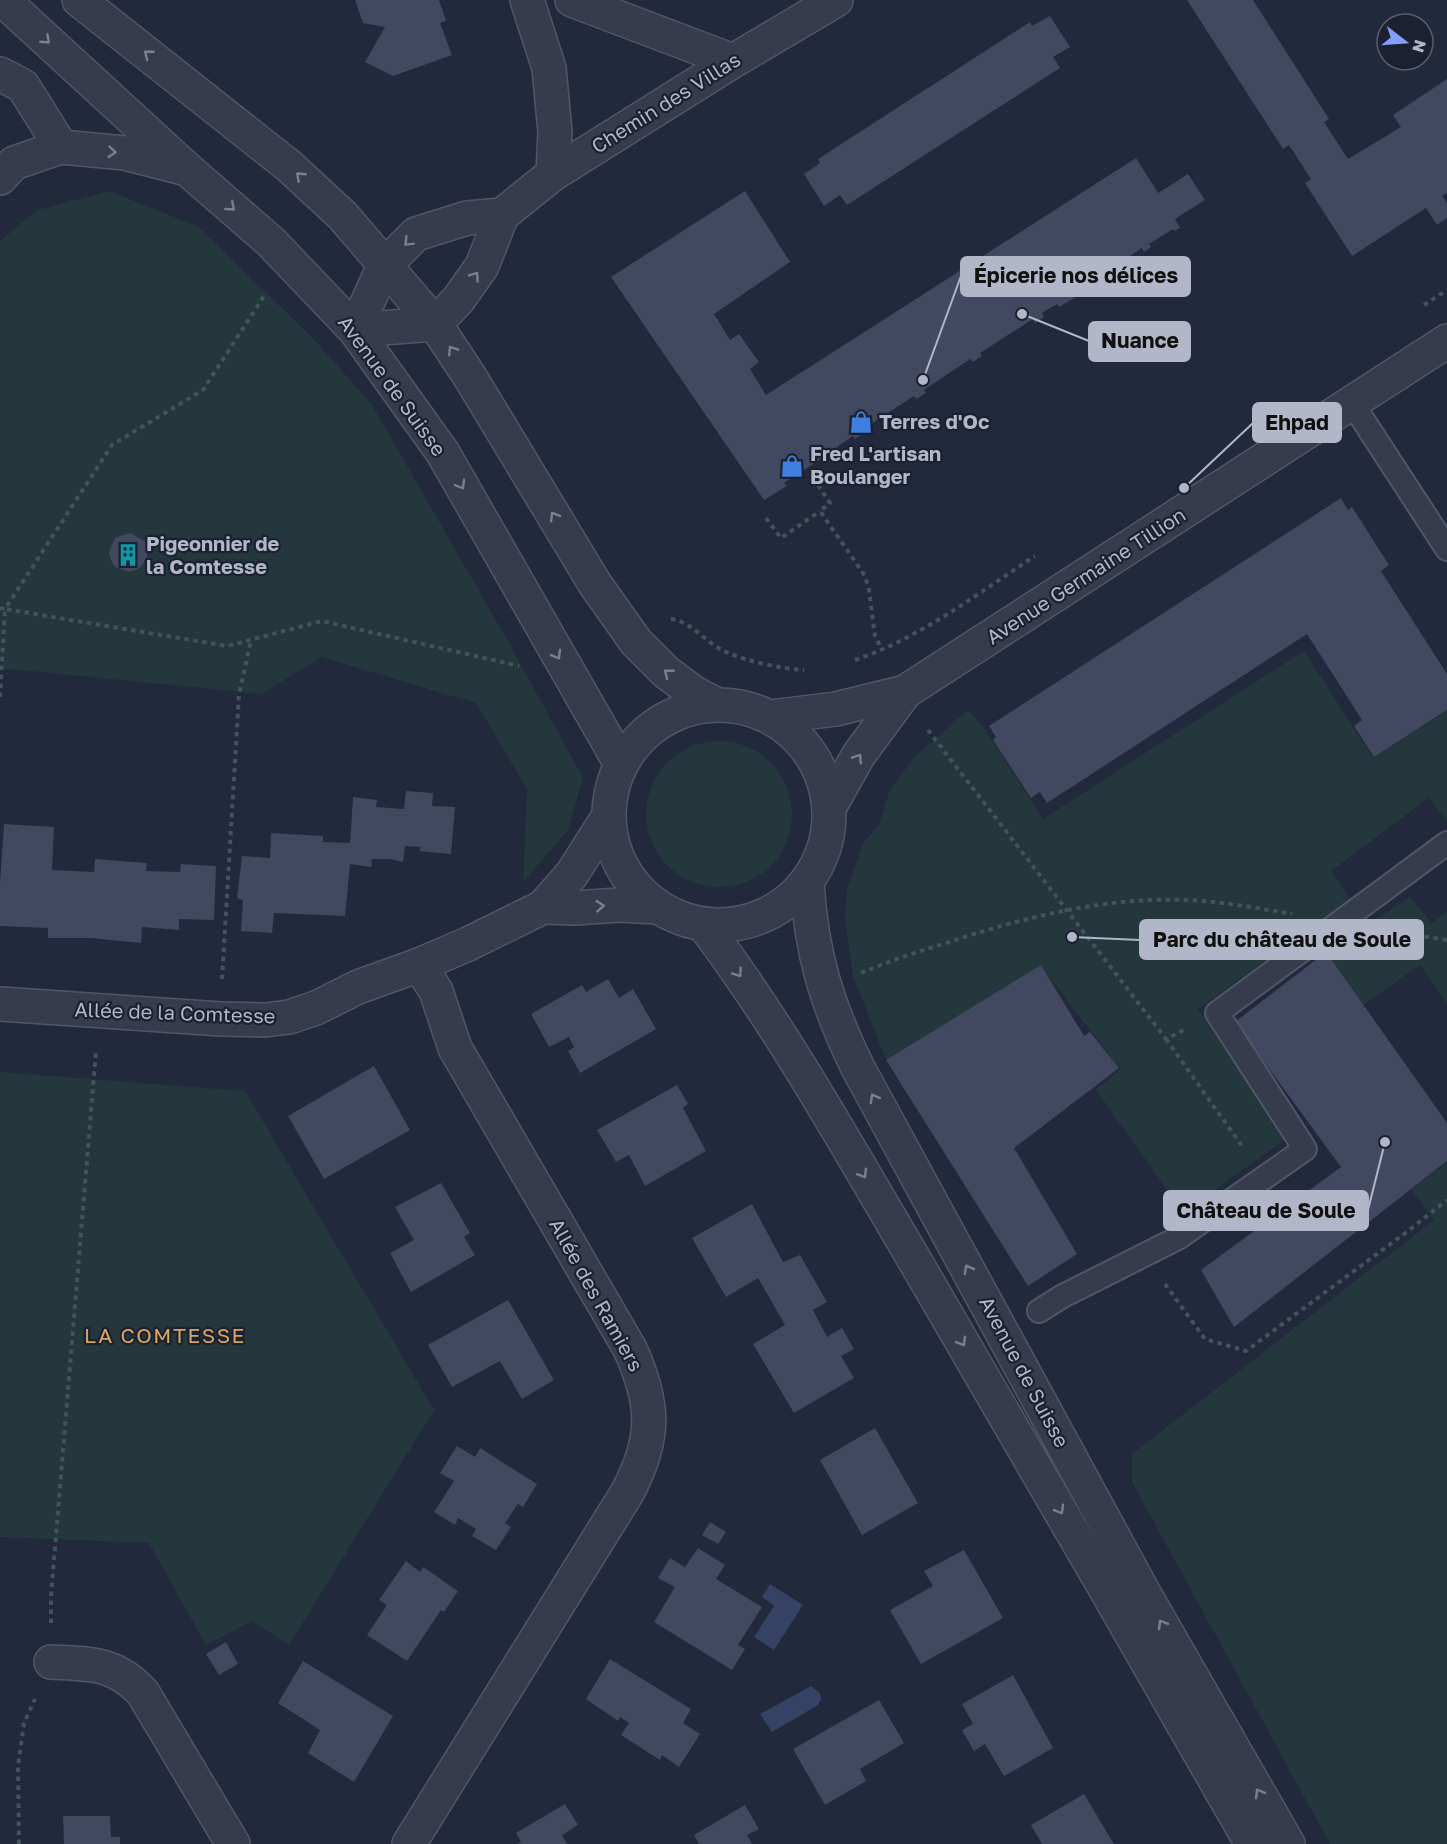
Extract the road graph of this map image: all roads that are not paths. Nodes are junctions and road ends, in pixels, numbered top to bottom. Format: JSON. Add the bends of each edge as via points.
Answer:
{"nodes":[{"id":1,"x":1,"y":0,"type":"edge"},
{"id":2,"x":79,"y":0,"type":"edge"},
{"id":3,"x":527,"y":0,"type":"edge"},
{"id":4,"x":572,"y":0,"type":"edge"},
{"id":5,"x":836,"y":0,"type":"edge"},
{"id":6,"x":733,"y":61,"type":"junction"},
{"id":7,"x":0,"y":74,"type":"edge"},
{"id":8,"x":61,"y":147,"type":"junction"},
{"id":9,"x":187,"y":169,"type":"junction"},
{"id":10,"x":553,"y":174,"type":"junction"},
{"id":11,"x":0,"y":178,"type":"edge"},
{"id":12,"x":502,"y":215,"type":"junction"},
{"id":13,"x":384,"y":266,"type":"junction"},
{"id":14,"x":435,"y":324,"type":"junction"},
{"id":15,"x":355,"y":330,"type":"junction"},
{"id":16,"x":1447,"y":341,"type":"edge"},
{"id":17,"x":1352,"y":403,"type":"junction"},
{"id":18,"x":1447,"y":549,"type":"edge"},
{"id":19,"x":905,"y":692,"type":"junction"},
{"id":20,"x":717,"y":705,"type":"junction"},
{"id":21,"x":770,"y":717,"type":"junction"},
{"id":22,"x":621,"y":764,"type":"junction"},
{"id":23,"x":829,"y":808,"type":"junction"},
{"id":24,"x":608,"y":817,"type":"junction"},
{"id":25,"x":1447,"y":843,"type":"edge"},
{"id":26,"x":807,"y":882,"type":"junction"},
{"id":27,"x":543,"y":907,"type":"junction"},
{"id":28,"x":657,"y":907,"type":"junction"},
{"id":29,"x":704,"y":925,"type":"junction"},
{"id":30,"x":419,"y":965,"type":"junction"},
{"id":31,"x":0,"y":1004,"type":"edge"},
{"id":32,"x":1039,"y":1311,"type":"dead end"},
{"id":33,"x":51,"y":1662,"type":"road end"},
{"id":34,"x":233,"y":1844,"type":"edge"},
{"id":35,"x":409,"y":1844,"type":"edge"},
{"id":36,"x":1252,"y":1844,"type":"edge"},
{"id":37,"x":1288,"y":1844,"type":"edge"}],
"edges":[{"from":1,"to":9,"type":"street","name":"Avenue de Suisse","one_way":true},
{"from":13,"to":2,"type":"street","one_way":true,"via":[[343,216],[289,166]]},
{"from":3,"to":10,"type":"street","via":[[549,68],[555,132]]},
{"from":4,"to":6,"type":"street"},
{"from":5,"to":6,"type":"street","name":"Chemin des Villas"},
{"from":6,"to":10,"type":"street","name":"Chemin des Villas"},
{"from":7,"to":8,"type":"street","via":[[23,86]]},
{"from":8,"to":9,"type":"street","one_way":true,"via":[[125,153]]},
{"from":8,"to":11,"type":"street","via":[[14,163]]},
{"from":9,"to":15,"type":"street","name":"Avenue de Suisse","one_way":true,"via":[[270,242]]},
{"from":10,"to":12,"type":"street","name":"Chemin des Villas"},
{"from":12,"to":13,"type":"street","one_way":true,"via":[[467,218],[416,234]]},
{"from":14,"to":12,"type":"street","name":"Chemin des Villas","one_way":true,"via":[[482,266]]},
{"from":13,"to":14,"type":"street"},
{"from":13,"to":15,"type":"street"},
{"from":14,"to":15,"type":"street"},
{"from":20,"to":14,"type":"street","one_way":true,"via":[[666,672],[636,642],[595,584]]},
{"from":15,"to":22,"type":"street","name":"Avenue de Suisse","one_way":true,"via":[[443,453]]},
{"from":16,"to":17,"type":"street","name":"Avenue Germaine Tillion"},
{"from":17,"to":18,"type":"lane"},
{"from":17,"to":19,"type":"street","name":"Avenue Germaine Tillion"},
{"from":19,"to":21,"type":"street","name":"Avenue Germaine Tillion","via":[[836,709]]},
{"from":23,"to":19,"type":"street","name":"Avenue Germaine Tillion","one_way":true,"via":[[858,756]]},
{"from":20,"to":21,"type":"street","via":[[744,708]]},
{"from":20,"to":22,"type":"street","via":[[671,715],[634,744]]},
{"from":21,"to":23,"type":"street","via":[[811,752],[823,777]]},
{"from":22,"to":24,"type":"street","via":[[611,790]]},
{"from":23,"to":26,"type":"street","via":[[824,847]]},
{"from":24,"to":27,"type":"street","name":"Allée de la Comtesse","via":[[572,874]]},
{"from":24,"to":28,"type":"street","via":[[612,845],[622,870]]},
{"from":25,"to":32,"type":"lane","via":[[1216,1013],[1305,1149],[1178,1238]]},
{"from":26,"to":29,"type":"street","via":[[771,913],[750,922]]},
{"from":37,"to":26,"type":"street","name":"Avenue de Suisse","one_way":true,"via":[[1146,1597],[858,1068],[824,986],[812,934]]},
{"from":27,"to":28,"type":"street","name":"Allée de la Comtesse","one_way":true},
{"from":27,"to":30,"type":"street","name":"Allée de la Comtesse"},
{"from":28,"to":29,"type":"street","via":[[679,919]]},
{"from":29,"to":36,"type":"street","name":"Avenue de Suisse","one_way":true,"via":[[796,1060]]},
{"from":30,"to":31,"type":"street","name":"Allée de la Comtesse","via":[[358,987],[316,1008],[265,1020]]},
{"from":30,"to":35,"type":"street","name":"Allée des Ramiers","via":[[436,991],[455,1048],[630,1349],[642,1376],[649,1418],[645,1453],[627,1493]]},
{"from":33,"to":34,"type":"street","via":[[104,1666],[136,1685]]}]}
